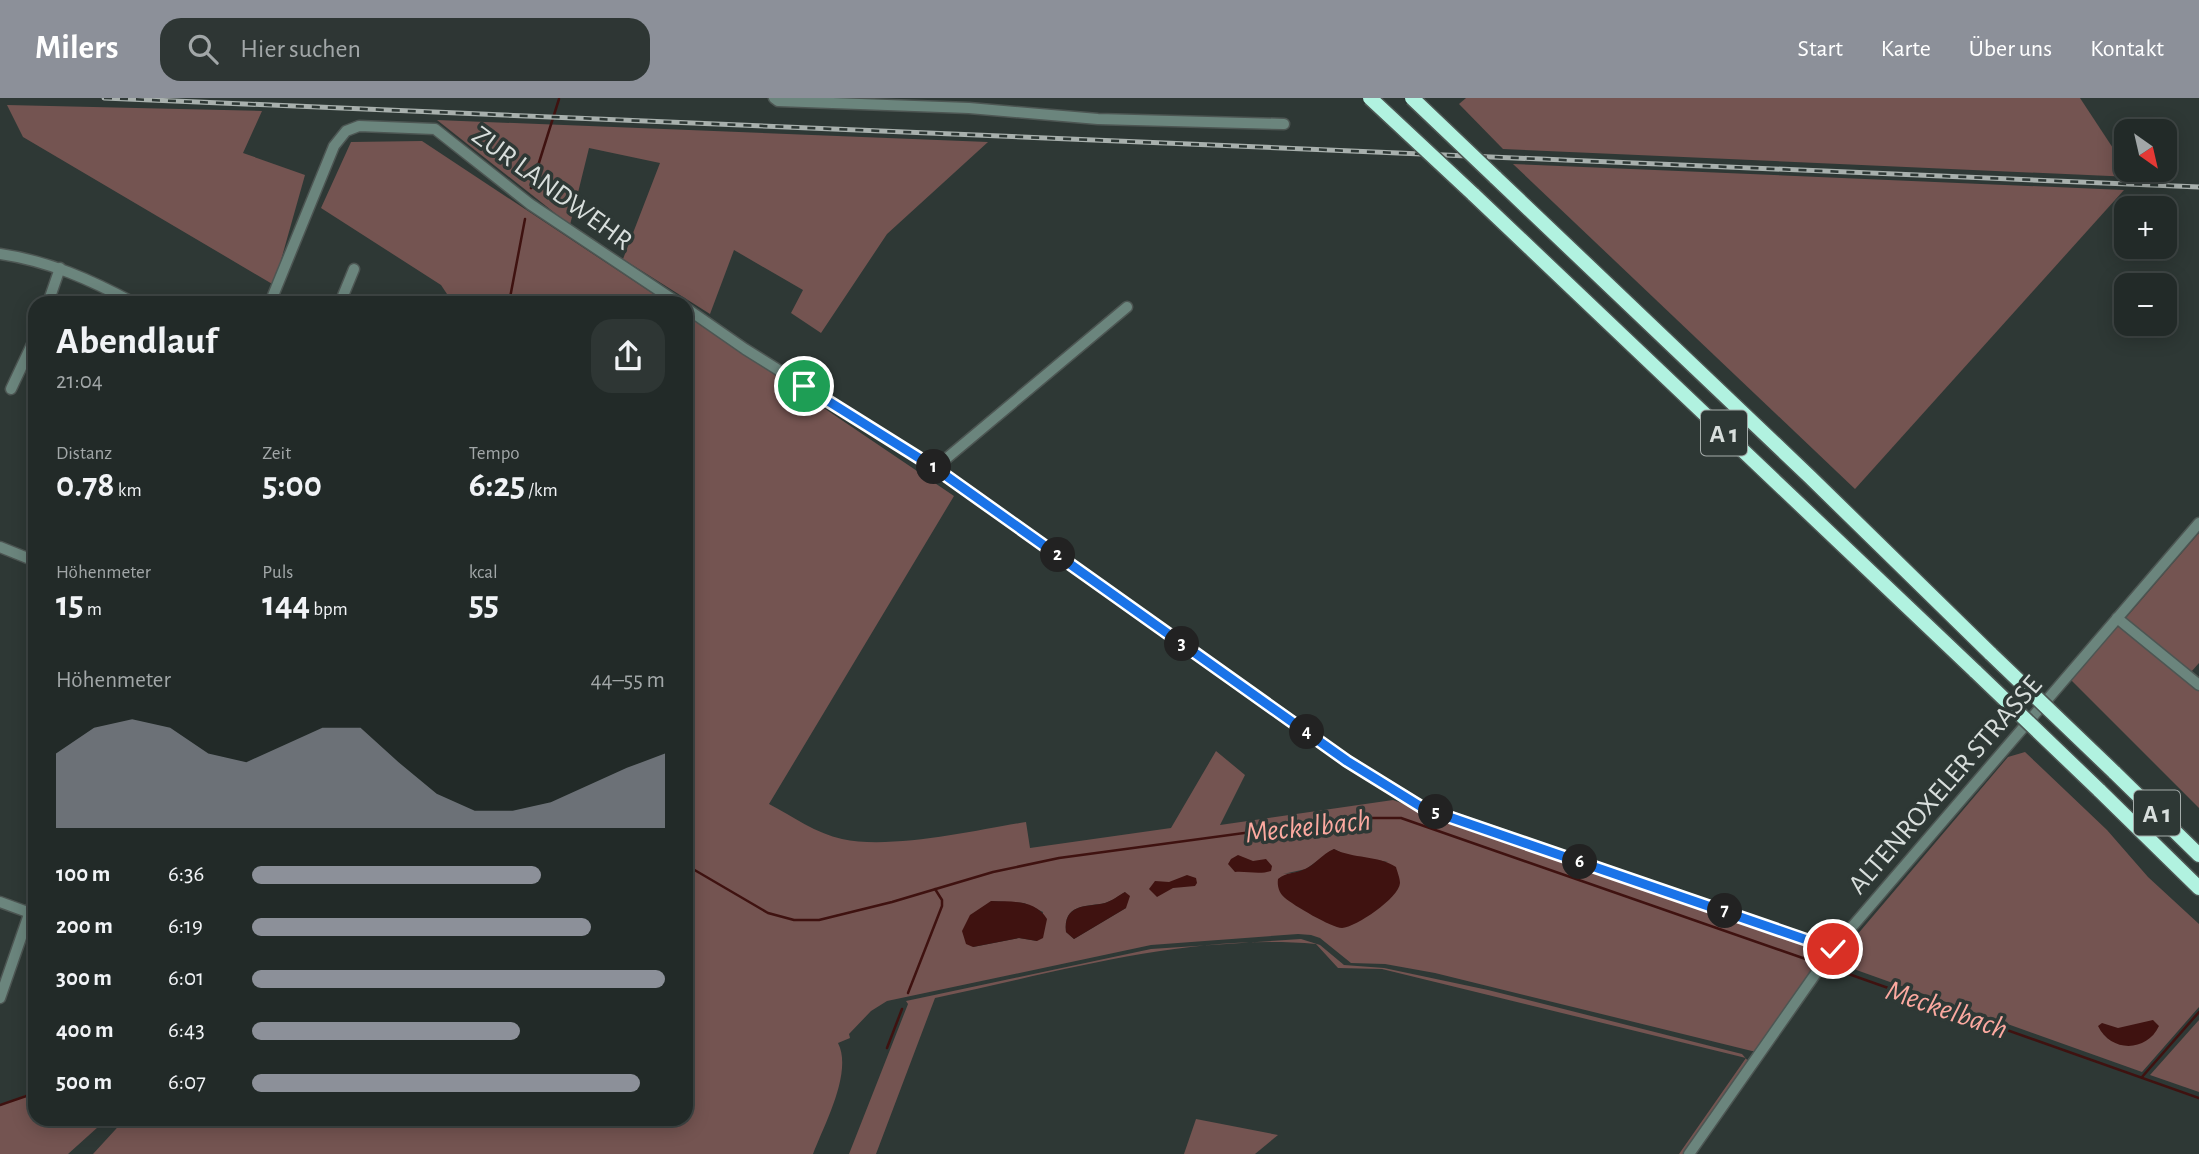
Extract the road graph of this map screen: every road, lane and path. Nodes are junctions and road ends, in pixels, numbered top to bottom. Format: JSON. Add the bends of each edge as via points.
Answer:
{"nodes":[{"id":1,"x":774,"y":98,"type":"edge"},
{"id":2,"x":1370,"y":98,"type":"edge"},
{"id":3,"x":1412,"y":98,"type":"edge"},
{"id":4,"x":1284,"y":124,"type":"dead end"},
{"id":5,"x":0,"y":254,"type":"edge"},
{"id":6,"x":60,"y":268,"type":"junction"},
{"id":7,"x":354,"y":269,"type":"dead end"},
{"id":8,"x":50,"y":296,"type":"edge"},
{"id":9,"x":119,"y":296,"type":"edge"},
{"id":10,"x":273,"y":296,"type":"edge"},
{"id":11,"x":343,"y":296,"type":"edge"},
{"id":12,"x":668,"y":296,"type":"edge"},
{"id":13,"x":1127,"y":307,"type":"dead end"},
{"id":14,"x":693,"y":313,"type":"edge"},
{"id":15,"x":28,"y":353,"type":"edge"},
{"id":16,"x":11,"y":388,"type":"dead end"},
{"id":17,"x":935,"y":468,"type":"junction"},
{"id":18,"x":2199,"y":523,"type":"edge"},
{"id":19,"x":1,"y":551,"type":"edge"},
{"id":20,"x":28,"y":559,"type":"edge"},
{"id":21,"x":2117,"y":618,"type":"junction"},
{"id":22,"x":2199,"y":685,"type":"edge"},
{"id":23,"x":2199,"y":855,"type":"edge"},
{"id":24,"x":2199,"y":888,"type":"edge"},
{"id":25,"x":0,"y":902,"type":"edge"},
{"id":26,"x":28,"y":912,"type":"edge"},
{"id":27,"x":28,"y":924,"type":"edge"},
{"id":28,"x":1831,"y":952,"type":"junction"},
{"id":29,"x":1,"y":991,"type":"edge"},
{"id":30,"x":1689,"y":1154,"type":"edge"}],
"edges":[{"from":1,"to":4,"type":"street","via":[[1098,119]]},
{"from":2,"to":24,"type":"highway","number":"A 1","bridge":true},
{"from":3,"to":23,"type":"highway","number":"A 1","bridge":true},
{"from":5,"to":6,"type":"street"},
{"from":6,"to":8,"type":"street"},
{"from":6,"to":9,"type":"street"},
{"from":7,"to":11,"type":"street"},
{"from":10,"to":12,"type":"street","name":"ZUR LANDWEHR","via":[[334,146],[354,128],[367,125],[435,129],[530,204]]},
{"from":13,"to":17,"type":"street"},
{"from":14,"to":17,"type":"street"},
{"from":15,"to":16,"type":"street"},
{"from":17,"to":28,"type":"street","via":[[1347,761],[1423,808]]},
{"from":18,"to":21,"type":"street","name":"ALTENROXELER STRASSE"},
{"from":19,"to":20,"type":"street"},
{"from":21,"to":22,"type":"street"},
{"from":21,"to":28,"type":"street","name":"ALTENROXELER STRASSE"},
{"from":25,"to":26,"type":"street"},
{"from":27,"to":29,"type":"street"},
{"from":28,"to":30,"type":"street","name":"ALTENROXELER STRASSE"}]}
